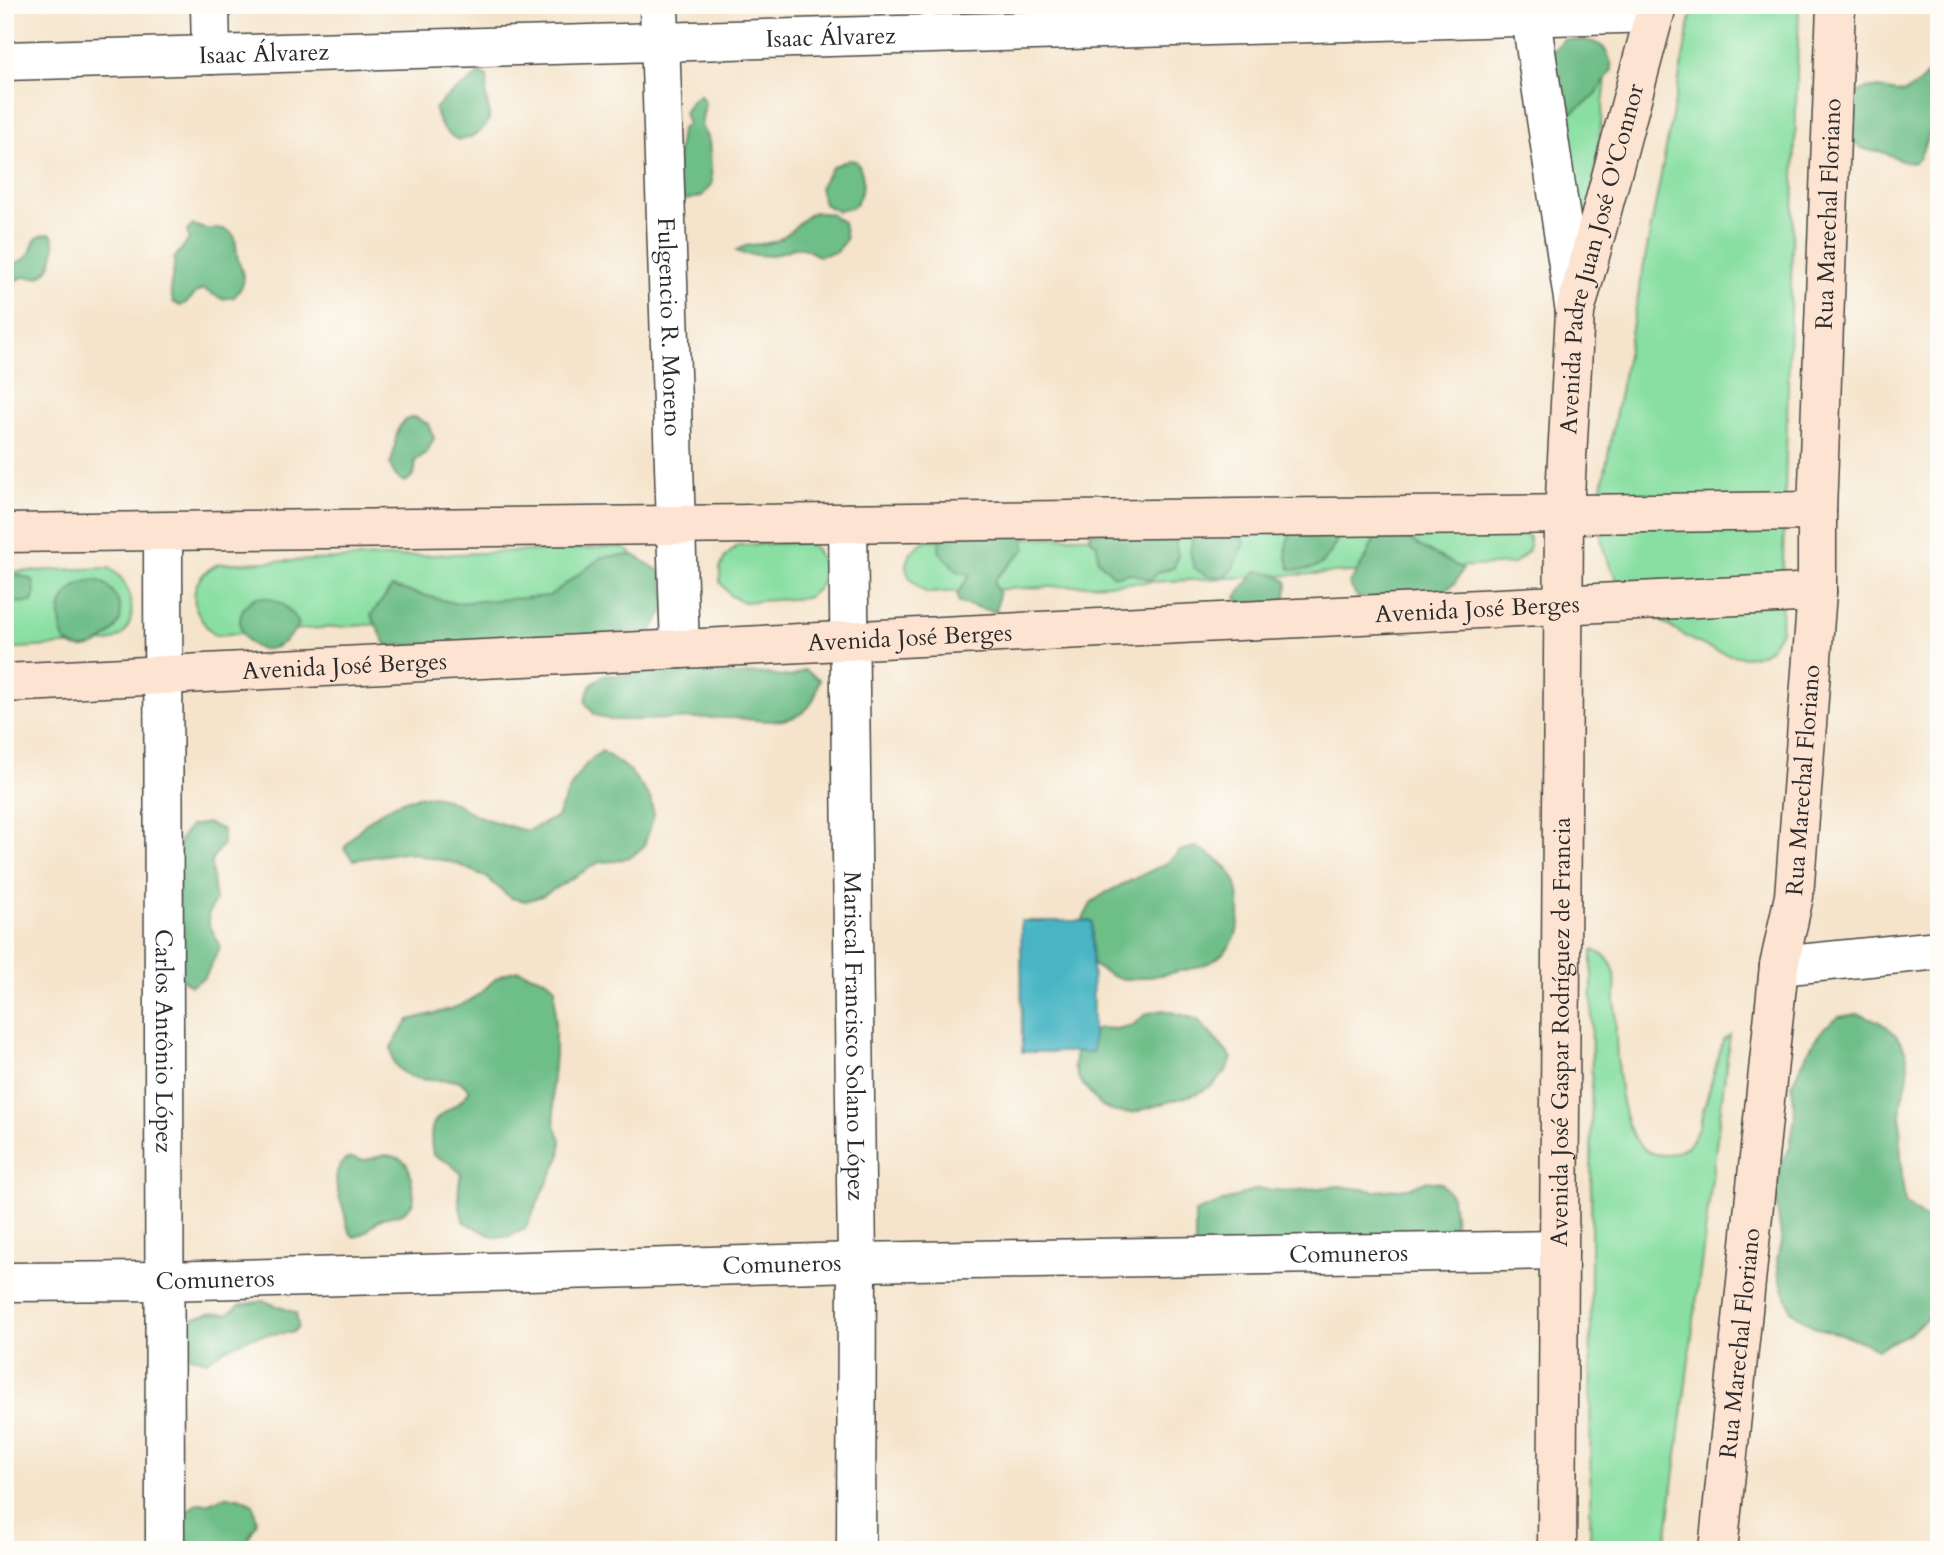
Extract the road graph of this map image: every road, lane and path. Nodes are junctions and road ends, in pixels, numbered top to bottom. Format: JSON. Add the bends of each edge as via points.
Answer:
{"nodes":[{"id":1,"x":210,"y":5,"type":"edge"},
{"id":2,"x":1836,"y":5,"type":"edge"},
{"id":3,"x":1656,"y":9,"type":"edge"},
{"id":4,"x":1529,"y":11,"type":"edge"},
{"id":5,"x":1102,"y":17,"type":"edge"},
{"id":6,"x":660,"y":24,"type":"edge"},
{"id":7,"x":211,"y":55,"type":"junction"},
{"id":8,"x":5,"y":61,"type":"edge"},
{"id":9,"x":1575,"y":312,"type":"junction"},
{"id":10,"x":1817,"y":511,"type":"junction"},
{"id":11,"x":1564,"y":514,"type":"junction"},
{"id":12,"x":848,"y":523,"type":"junction"},
{"id":13,"x":676,"y":525,"type":"junction"},
{"id":14,"x":163,"y":532,"type":"junction"},
{"id":15,"x":5,"y":533,"type":"edge"},
{"id":16,"x":1817,"y":592,"type":"junction"},
{"id":17,"x":1564,"y":604,"type":"junction"},
{"id":18,"x":850,"y":640,"type":"junction"},
{"id":19,"x":680,"y":649,"type":"junction"},
{"id":20,"x":163,"y":675,"type":"junction"},
{"id":21,"x":5,"y":683,"type":"edge"},
{"id":22,"x":1939,"y":950,"type":"edge"},
{"id":23,"x":1779,"y":966,"type":"junction"},
{"id":24,"x":1559,"y":1250,"type":"junction"},
{"id":25,"x":858,"y":1262,"type":"junction"},
{"id":26,"x":164,"y":1281,"type":"junction"},
{"id":27,"x":5,"y":1282,"type":"edge"},
{"id":28,"x":165,"y":1550,"type":"edge"},
{"id":29,"x":856,"y":1550,"type":"edge"},
{"id":30,"x":1557,"y":1550,"type":"edge"},
{"id":31,"x":1718,"y":1550,"type":"edge"}],
"edges":[{"from":1,"to":7,"type":"street"},
{"from":2,"to":10,"type":"main road","name":"Rua Marechal Floriano"},
{"from":3,"to":4,"type":"street","name":"Isaac Álvarez"},
{"from":3,"to":9,"type":"main road","name":"Avenida Padre Juan José O'Connor"},
{"from":4,"to":5,"type":"street","name":"Isaac Álvarez"},
{"from":4,"to":9,"type":"street"},
{"from":5,"to":6,"type":"street","name":"Isaac Álvarez"},
{"from":6,"to":7,"type":"street","name":"Isaac Álvarez"},
{"from":6,"to":13,"type":"street","name":"Fulgencio R. Moreno"},
{"from":7,"to":8,"type":"street","name":"Isaac Álvarez"},
{"from":9,"to":11,"type":"main road","name":"Avenida Padre Juan José O'Connor"},
{"from":10,"to":11,"type":"main road"},
{"from":10,"to":16,"type":"main road","name":"Rua Marechal Floriano"},
{"from":11,"to":12,"type":"main road"},
{"from":11,"to":17,"type":"main road","name":"Avenida José Gaspar Rodríguez de Francia"},
{"from":12,"to":13,"type":"main road"},
{"from":12,"to":18,"type":"street","name":"Mariscal Francisco Solano López"},
{"from":13,"to":14,"type":"main road"},
{"from":13,"to":19,"type":"street","name":"Fulgencio R. Moreno"},
{"from":14,"to":15,"type":"main road"},
{"from":14,"to":20,"type":"street","name":"Carlos Antônio López"},
{"from":16,"to":17,"type":"main road","name":"Avenida José Berges"},
{"from":16,"to":23,"type":"main road","name":"Rua Marechal Floriano","via":[[1794,896]]},
{"from":17,"to":18,"type":"main road","name":"Avenida José Berges"},
{"from":17,"to":24,"type":"main road","name":"Avenida José Gaspar Rodríguez de Francia"},
{"from":18,"to":19,"type":"main road","name":"Avenida José Berges"},
{"from":18,"to":25,"type":"street","name":"Mariscal Francisco Solano López"},
{"from":19,"to":20,"type":"main road","name":"Avenida José Berges"},
{"from":20,"to":21,"type":"main road","name":"Avenida José Berges"},
{"from":20,"to":26,"type":"street","name":"Carlos Antônio López"},
{"from":22,"to":23,"type":"street"},
{"from":23,"to":31,"type":"main road","name":"Rua Marechal Floriano"},
{"from":24,"to":25,"type":"street","name":"Comuneros"},
{"from":24,"to":30,"type":"main road","name":"Avenida José Gaspar Rodríguez de Francia"},
{"from":25,"to":26,"type":"street","name":"Comuneros"},
{"from":25,"to":29,"type":"street","name":"Mariscal Francisco Solano López"},
{"from":26,"to":27,"type":"street","name":"Comuneros"},
{"from":26,"to":28,"type":"street","name":"Carlos Antônio López"}]}
